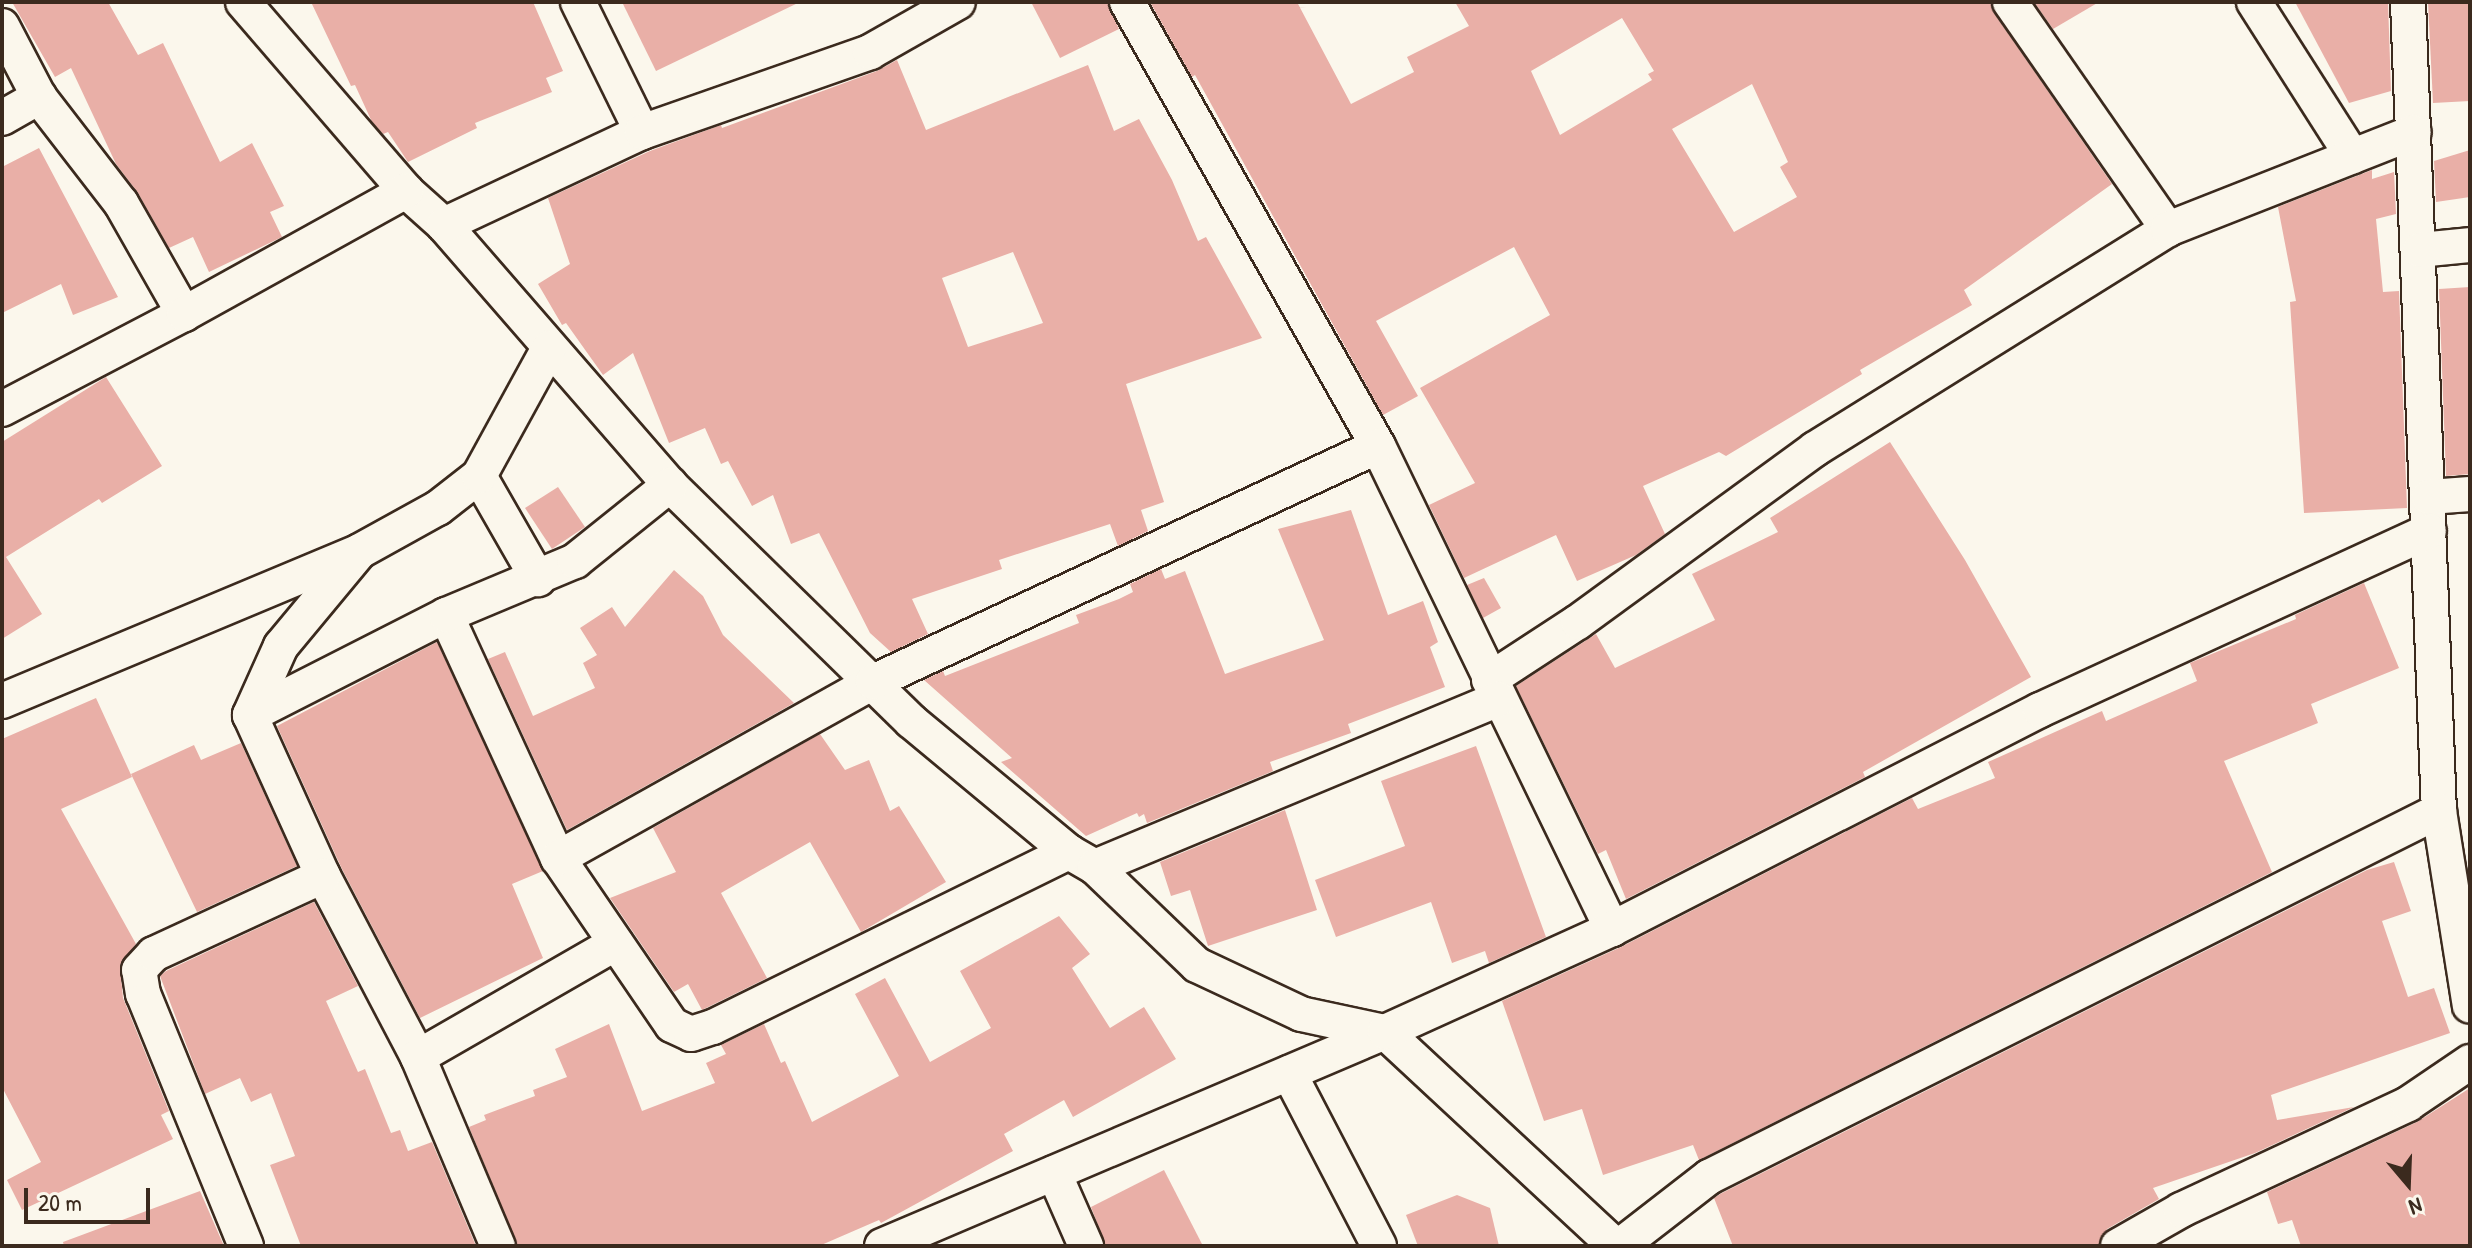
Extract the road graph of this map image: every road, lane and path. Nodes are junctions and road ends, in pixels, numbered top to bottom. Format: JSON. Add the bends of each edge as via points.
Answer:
{"nodes":[{"id":1,"x":243,"y":2,"type":"edge"},
{"id":2,"x":578,"y":2,"type":"edge"},
{"id":3,"x":958,"y":2,"type":"edge"},
{"id":4,"x":1127,"y":2,"type":"edge"},
{"id":5,"x":2010,"y":2,"type":"edge"},
{"id":6,"x":2254,"y":2,"type":"edge"},
{"id":7,"x":2408,"y":2,"type":"edge"},
{"id":8,"x":2,"y":26,"type":"edge"},
{"id":9,"x":39,"y":97,"type":"junction"},
{"id":10,"x":2,"y":118,"type":"edge"},
{"id":11,"x":642,"y":132,"type":"junction"},
{"id":12,"x":2414,"y":132,"type":"junction"},
{"id":13,"x":2352,"y":156,"type":"junction"},
{"id":14,"x":406,"y":191,"type":"junction"},
{"id":15,"x":444,"y":225,"type":"junction"},
{"id":16,"x":2168,"y":229,"type":"junction"},
{"id":17,"x":2470,"y":245,"type":"edge"},
{"id":18,"x":2420,"y":250,"type":"junction"},
{"id":19,"x":184,"y":314,"type":"junction"},
{"id":20,"x":549,"y":348,"type":"junction"},
{"id":21,"x":2,"y":409,"type":"edge"},
{"id":22,"x":1378,"y":446,"type":"junction"},
{"id":23,"x":479,"y":476,"type":"junction"},
{"id":24,"x":670,"y":485,"type":"junction"},
{"id":25,"x":2470,"y":494,"type":"edge"},
{"id":26,"x":2429,"y":497,"type":"junction"},
{"id":27,"x":2429,"y":531,"type":"junction"},
{"id":28,"x":360,"y":551,"type":"junction"},
{"id":29,"x":538,"y":579,"type":"junction"},
{"id":30,"x":446,"y":615,"type":"junction"},
{"id":31,"x":873,"y":682,"type":"junction"},
{"id":32,"x":1494,"y":690,"type":"junction"},
{"id":33,"x":2,"y":701,"type":"edge"},
{"id":34,"x":250,"y":715,"type":"junction"},
{"id":35,"x":2439,"y":811,"type":"junction"},
{"id":36,"x":558,"y":858,"type":"junction"},
{"id":37,"x":1082,"y":859,"type":"junction"},
{"id":38,"x":323,"y":876,"type":"junction"},
{"id":39,"x":1612,"y":929,"type":"junction"},
{"id":40,"x":616,"y":943,"type":"junction"},
{"id":41,"x":2470,"y":1006,"type":"edge"},
{"id":42,"x":1385,"y":1032,"type":"junction"},
{"id":43,"x":418,"y":1057,"type":"junction"},
{"id":44,"x":2470,"y":1062,"type":"edge"},
{"id":45,"x":1289,"y":1073,"type":"junction"},
{"id":46,"x":1054,"y":1173,"type":"junction"},
{"id":47,"x":246,"y":1246,"type":"edge"},
{"id":48,"x":498,"y":1246,"type":"edge"},
{"id":49,"x":882,"y":1246,"type":"edge"},
{"id":50,"x":1086,"y":1246,"type":"edge"},
{"id":51,"x":1379,"y":1246,"type":"edge"},
{"id":52,"x":1617,"y":1246,"type":"edge"},
{"id":53,"x":2118,"y":1246,"type":"edge"}],
"edges":[{"from":1,"to":14,"type":"street"},
{"from":2,"to":11,"type":"street"},
{"from":3,"to":11,"type":"street","via":[[870,52]]},
{"from":4,"to":22,"type":"street"},
{"from":5,"to":16,"type":"street"},
{"from":6,"to":13,"type":"street"},
{"from":7,"to":12,"type":"street"},
{"from":8,"to":9,"type":"street"},
{"from":9,"to":10,"type":"street"},
{"from":9,"to":19,"type":"street","via":[[121,203]]},
{"from":11,"to":15,"type":"street"},
{"from":12,"to":13,"type":"street"},
{"from":12,"to":18,"type":"street"},
{"from":13,"to":16,"type":"street"},
{"from":14,"to":15,"type":"street"},
{"from":14,"to":19,"type":"street"},
{"from":15,"to":20,"type":"street"},
{"from":16,"to":32,"type":"street","via":[[1815,449]]},
{"from":17,"to":18,"type":"street"},
{"from":18,"to":26,"type":"street"},
{"from":19,"to":21,"type":"street"},
{"from":20,"to":23,"type":"street"},
{"from":20,"to":24,"type":"street"},
{"from":22,"to":31,"type":"street"},
{"from":22,"to":32,"type":"street"},
{"from":23,"to":28,"type":"street","via":[[438,508]]},
{"from":23,"to":29,"type":"street"},
{"from":24,"to":29,"type":"street","via":[[575,561]]},
{"from":24,"to":31,"type":"street"},
{"from":25,"to":26,"type":"street"},
{"from":26,"to":27,"type":"street"},
{"from":27,"to":35,"type":"street"},
{"from":27,"to":39,"type":"street","via":[[2040,710]]},
{"from":28,"to":33,"type":"street"},
{"from":28,"to":34,"type":"street","via":[[281,646]]},
{"from":29,"to":30,"type":"street"},
{"from":30,"to":34,"type":"street"},
{"from":30,"to":36,"type":"street"},
{"from":31,"to":36,"type":"street"},
{"from":31,"to":37,"type":"street","via":[[911,721]]},
{"from":32,"to":37,"type":"street"},
{"from":32,"to":39,"type":"street"},
{"from":34,"to":38,"type":"street"},
{"from":35,"to":41,"type":"street"},
{"from":35,"to":52,"type":"street","via":[[1709,1177]]},
{"from":36,"to":40,"type":"street"},
{"from":37,"to":40,"type":"street","via":[[691,1034],[672,1025]]},
{"from":37,"to":42,"type":"street","via":[[1197,965],[1301,1014]]},
{"from":38,"to":43,"type":"street"},
{"from":38,"to":47,"type":"street","via":[[154,954],[139,970],[143,994]]},
{"from":39,"to":42,"type":"street"},
{"from":40,"to":43,"type":"street"},
{"from":42,"to":45,"type":"street"},
{"from":42,"to":52,"type":"street"},
{"from":43,"to":48,"type":"street"},
{"from":44,"to":53,"type":"street","via":[[2408,1104],[2181,1210]]},
{"from":45,"to":46,"type":"street"},
{"from":45,"to":51,"type":"street"},
{"from":46,"to":49,"type":"street"},
{"from":46,"to":50,"type":"street"}]}
